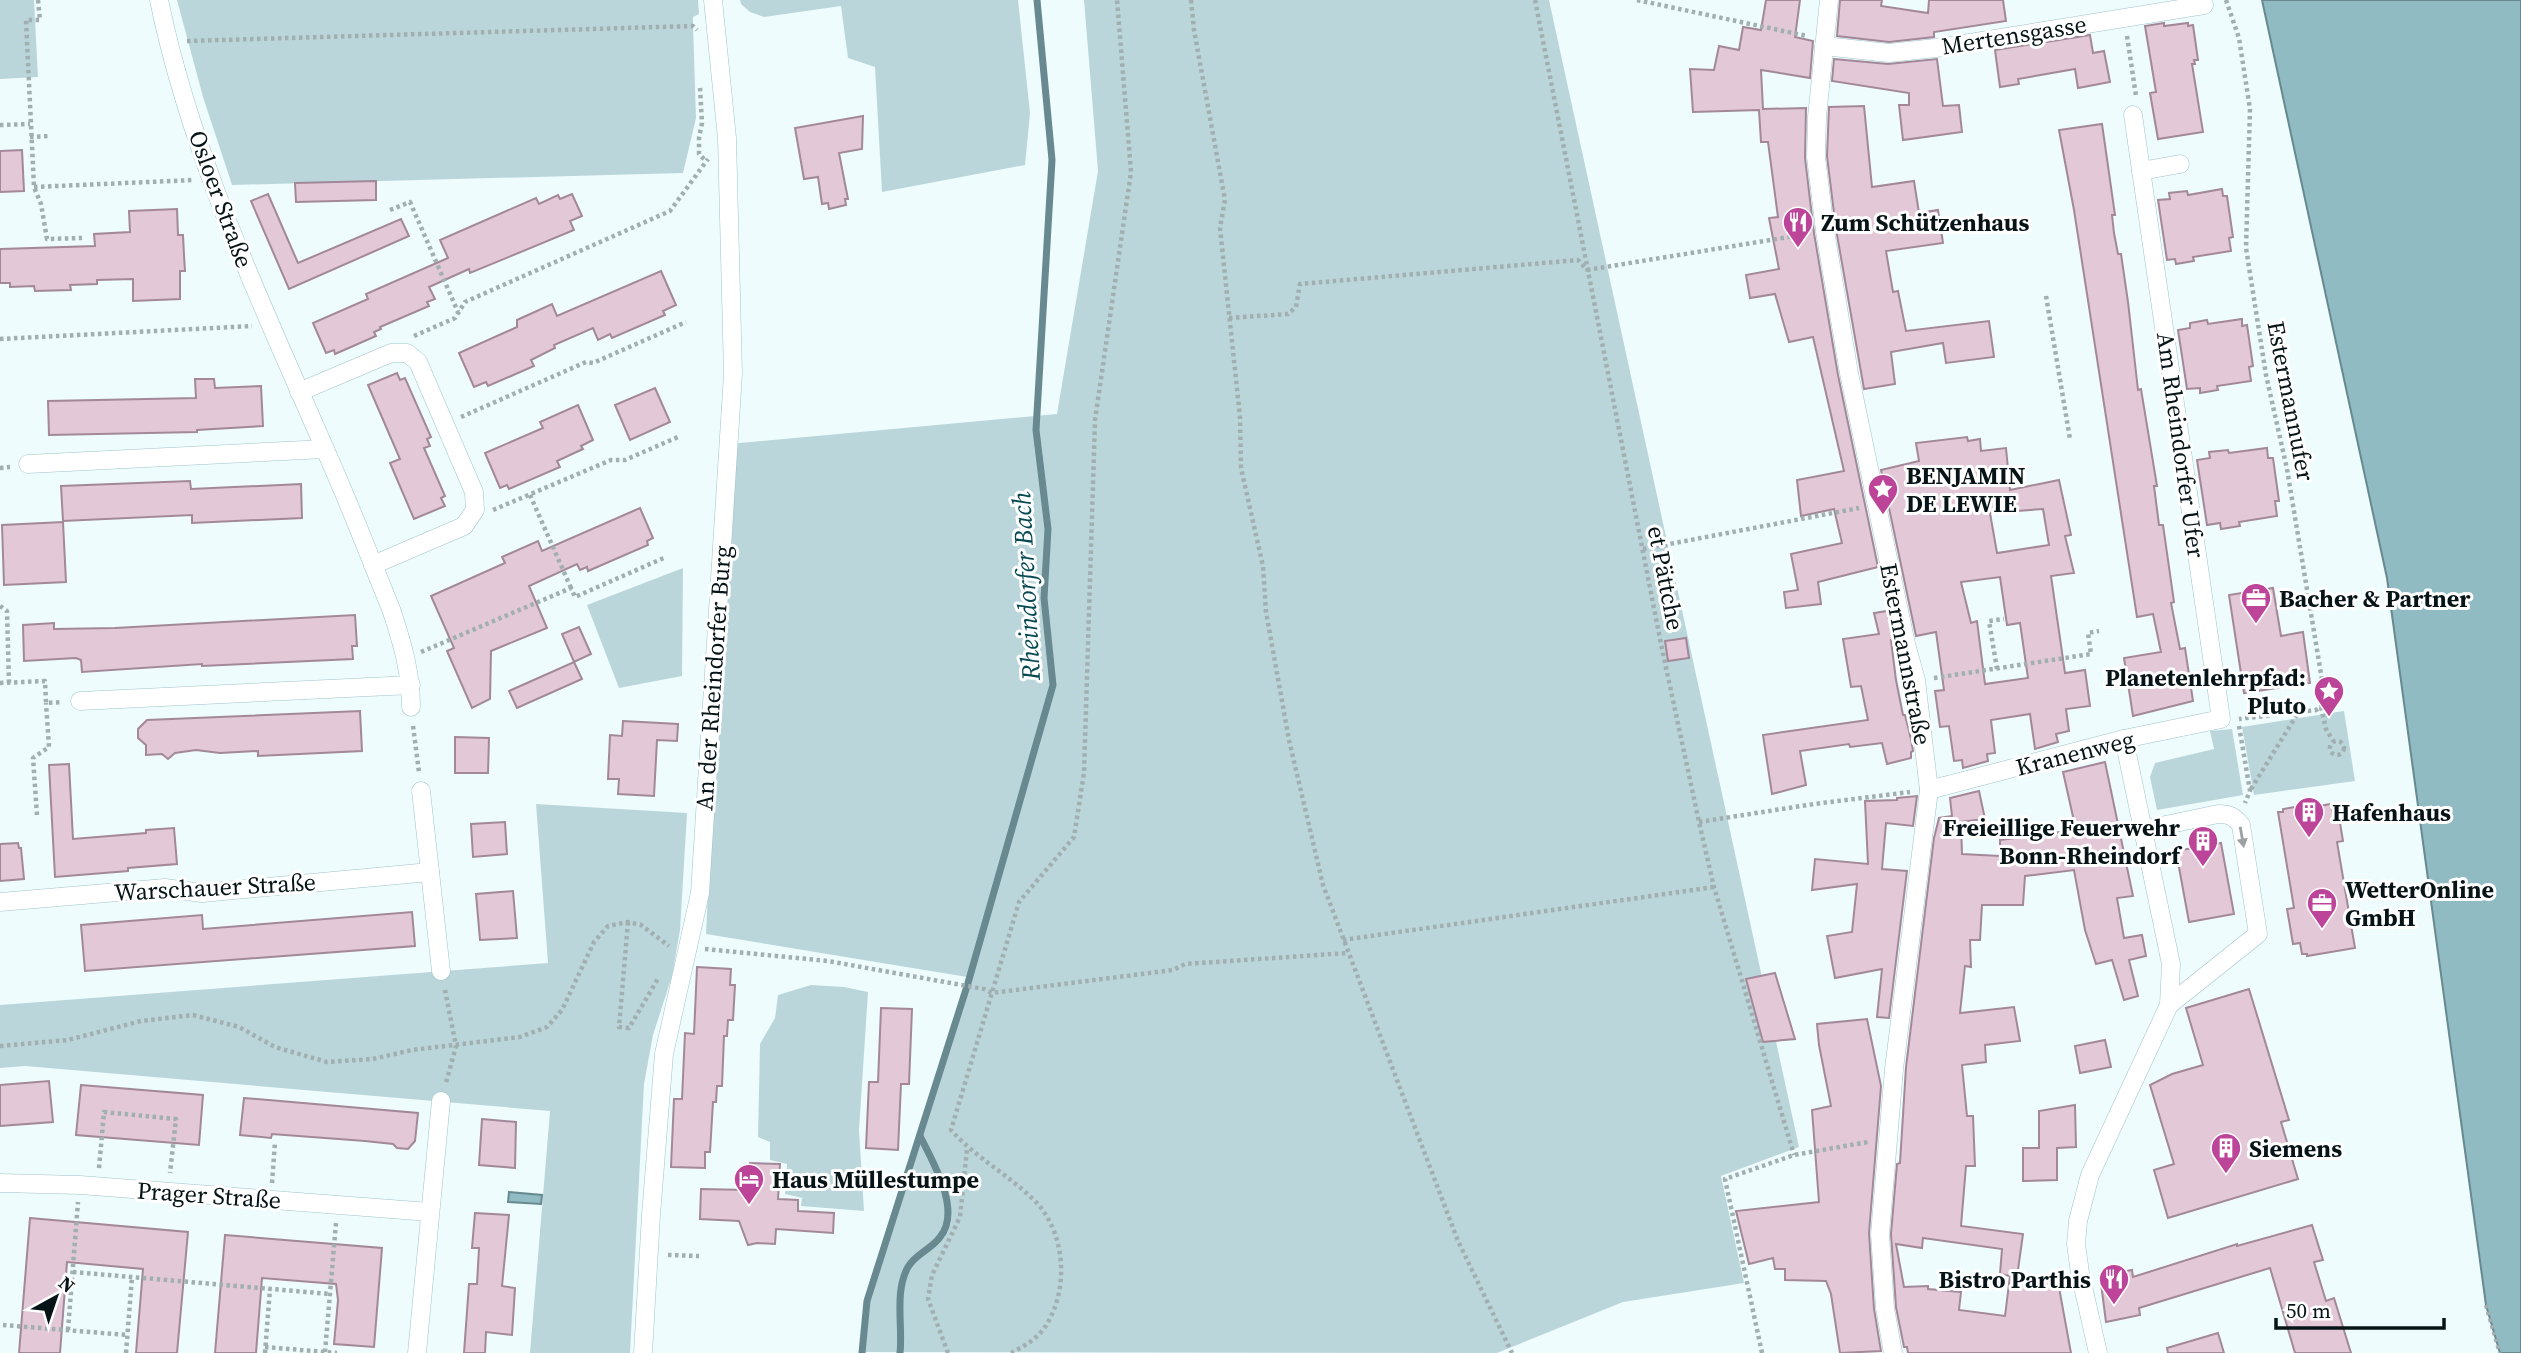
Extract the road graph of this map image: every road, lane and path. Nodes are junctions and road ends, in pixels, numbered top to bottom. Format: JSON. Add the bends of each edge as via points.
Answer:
{"nodes":[{"id":1,"x":38,"y":0,"type":"edge"},
{"id":2,"x":159,"y":0,"type":"edge"},
{"id":3,"x":713,"y":0,"type":"edge"},
{"id":4,"x":1117,"y":0,"type":"edge"},
{"id":5,"x":1191,"y":0,"type":"edge"},
{"id":6,"x":1535,"y":0,"type":"edge"},
{"id":7,"x":1637,"y":0,"type":"edge"},
{"id":8,"x":1829,"y":0,"type":"edge"},
{"id":9,"x":2226,"y":0,"type":"edge"},
{"id":10,"x":2204,"y":5,"type":"dead end"},
{"id":11,"x":2124,"y":18,"type":"junction"},
{"id":12,"x":188,"y":41,"type":"dead end"},
{"id":13,"x":698,"y":43,"type":"dead end"},
{"id":14,"x":1824,"y":46,"type":"junction"},
{"id":15,"x":700,"y":83,"type":"dead end"},
{"id":16,"x":2133,"y":115,"type":"joint"},
{"id":17,"x":30,"y":124,"type":"junction"},
{"id":18,"x":0,"y":125,"type":"edge"},
{"id":19,"x":30,"y":136,"type":"junction"},
{"id":20,"x":50,"y":136,"type":"dead end"},
{"id":21,"x":727,"y":138,"type":"junction"},
{"id":22,"x":706,"y":161,"type":"junction"},
{"id":23,"x":2180,"y":164,"type":"dead end"},
{"id":24,"x":2141,"y":171,"type":"junction"},
{"id":25,"x":212,"y":180,"type":"junction"},
{"id":26,"x":34,"y":187,"type":"junction"},
{"id":27,"x":390,"y":210,"type":"dead end"},
{"id":28,"x":1825,"y":231,"type":"junction"},
{"id":29,"x":82,"y":238,"type":"dead end"},
{"id":30,"x":1587,"y":270,"type":"junction"},
{"id":31,"x":2046,"y":296,"type":"dead end"},
{"id":32,"x":458,"y":312,"type":"junction"},
{"id":33,"x":1229,"y":318,"type":"junction"},
{"id":34,"x":686,"y":322,"type":"dead end"},
{"id":35,"x":270,"y":325,"type":"junction"},
{"id":36,"x":0,"y":339,"type":"edge"},
{"id":37,"x":391,"y":353,"type":"junction"},
{"id":38,"x":299,"y":392,"type":"junction"},
{"id":39,"x":444,"y":425,"type":"junction"},
{"id":40,"x":678,"y":437,"type":"dead end"},
{"id":41,"x":2070,"y":439,"type":"dead end"},
{"id":42,"x":325,"y":449,"type":"junction"},
{"id":43,"x":28,"y":464,"type":"dead end"},
{"id":44,"x":530,"y":495,"type":"junction"},
{"id":45,"x":1877,"y":505,"type":"junction"},
{"id":46,"x":475,"y":510,"type":"junction"},
{"id":47,"x":1643,"y":549,"type":"junction"},
{"id":48,"x":666,"y":557,"type":"dead end"},
{"id":49,"x":373,"y":565,"type":"junction"},
{"id":50,"x":571,"y":588,"type":"junction"},
{"id":51,"x":0,"y":606,"type":"edge"},
{"id":52,"x":2004,"y":619,"type":"dead end"},
{"id":53,"x":2099,"y":631,"type":"dead end"},
{"id":54,"x":407,"y":658,"type":"junction"},
{"id":55,"x":1997,"y":669,"type":"junction"},
{"id":56,"x":1916,"y":680,"type":"junction"},
{"id":57,"x":0,"y":683,"type":"edge"},
{"id":58,"x":9,"y":683,"type":"junction"},
{"id":59,"x":411,"y":685,"type":"junction"},
{"id":60,"x":80,"y":701,"type":"joint"},
{"id":61,"x":46,"y":703,"type":"junction"},
{"id":62,"x":411,"y":707,"type":"joint"},
{"id":63,"x":2321,"y":707,"type":"junction"},
{"id":64,"x":2298,"y":713,"type":"junction"},
{"id":65,"x":2230,"y":719,"type":"junction"},
{"id":66,"x":2124,"y":739,"type":"junction"},
{"id":67,"x":2333,"y":741,"type":"dead end"},
{"id":68,"x":1929,"y":790,"type":"junction"},
{"id":69,"x":2250,"y":790,"type":"junction"},
{"id":70,"x":421,"y":791,"type":"joint"},
{"id":71,"x":37,"y":815,"type":"dead end"},
{"id":72,"x":2236,"y":818,"type":"junction"},
{"id":73,"x":1699,"y":822,"type":"junction"},
{"id":74,"x":2142,"y":830,"type":"junction"},
{"id":75,"x":430,"y":872,"type":"junction"},
{"id":76,"x":1714,"y":887,"type":"junction"},
{"id":77,"x":0,"y":902,"type":"edge"},
{"id":78,"x":628,"y":922,"type":"junction"},
{"id":79,"x":1343,"y":940,"type":"junction"},
{"id":80,"x":689,"y":947,"type":"junction"},
{"id":81,"x":1348,"y":953,"type":"junction"},
{"id":82,"x":441,"y":971,"type":"joint"},
{"id":83,"x":662,"y":973,"type":"dead end"},
{"id":84,"x":992,"y":993,"type":"junction"},
{"id":85,"x":2169,"y":1005,"type":"junction"},
{"id":86,"x":0,"y":1046,"type":"edge"},
{"id":87,"x":456,"y":1046,"type":"junction"},
{"id":88,"x":441,"y":1101,"type":"joint"},
{"id":89,"x":1890,"y":1138,"type":"junction"},
{"id":90,"x":275,"y":1142,"type":"dead end"},
{"id":91,"x":967,"y":1148,"type":"junction"},
{"id":92,"x":1794,"y":1155,"type":"junction"},
{"id":93,"x":0,"y":1183,"type":"edge"},
{"id":94,"x":89,"y":1185,"type":"junction"},
{"id":95,"x":168,"y":1191,"type":"junction"},
{"id":96,"x":270,"y":1199,"type":"junction"},
{"id":97,"x":337,"y":1204,"type":"junction"},
{"id":98,"x":430,"y":1212,"type":"junction"},
{"id":99,"x":648,"y":1254,"type":"junction"},
{"id":100,"x":699,"y":1256,"type":"dead end"},
{"id":101,"x":73,"y":1272,"type":"junction"},
{"id":102,"x":132,"y":1278,"type":"junction"},
{"id":103,"x":270,"y":1289,"type":"junction"},
{"id":104,"x":330,"y":1294,"type":"junction"},
{"id":105,"x":2486,"y":1305,"type":"dead end"},
{"id":106,"x":3,"y":1325,"type":"dead end"},
{"id":107,"x":68,"y":1330,"type":"junction"},
{"id":108,"x":127,"y":1335,"type":"junction"},
{"id":109,"x":265,"y":1350,"type":"edge"},
{"id":110,"x":325,"y":1352,"type":"edge"},
{"id":111,"x":126,"y":1353,"type":"edge"},
{"id":112,"x":337,"y":1353,"type":"edge"},
{"id":113,"x":417,"y":1353,"type":"edge"},
{"id":114,"x":643,"y":1353,"type":"edge"},
{"id":115,"x":948,"y":1353,"type":"edge"},
{"id":116,"x":1011,"y":1353,"type":"edge"},
{"id":117,"x":1512,"y":1353,"type":"edge"},
{"id":118,"x":1762,"y":1353,"type":"edge"},
{"id":119,"x":1893,"y":1353,"type":"edge"},
{"id":120,"x":2098,"y":1353,"type":"edge"},
{"id":121,"x":2500,"y":1353,"type":"edge"}],
"edges":[{"from":1,"to":17,"type":"path","via":[[40,20],[26,20]]},
{"from":2,"to":25,"type":"street","name":"Osloer Straße"},
{"from":3,"to":21,"type":"street","name":"An der Rheindorfer Burg"},
{"from":4,"to":84,"type":"path","via":[[1131,172],[1095,420],[1084,773],[1074,837],[1018,902]]},
{"from":5,"to":33,"type":"path","via":[[1225,200],[1220,228]]},
{"from":6,"to":30,"type":"path","name":"et Pättche"},
{"from":7,"to":14,"type":"path","via":[[1814,37]]},
{"from":8,"to":14,"type":"street","name":"Estermannstraße"},
{"from":9,"to":63,"type":"path","name":"Estermannufer","via":[[2239,38],[2250,109],[2246,248],[2316,641],[2324,692]]},
{"from":10,"to":11,"type":"street","name":"Mertensgasse"},
{"from":11,"to":14,"type":"street","name":"Mertensgasse","via":[[1889,53]]},
{"from":11,"to":16,"type":"path","via":[[2138,107]]},
{"from":12,"to":13,"type":"path","via":[[693,26]]},
{"from":14,"to":28,"type":"street","name":"Estermannstraße","via":[[1816,157]]},
{"from":15,"to":22,"type":"path","via":[[699,154]]},
{"from":16,"to":24,"type":"street","name":"Am Rheindorfer Ufer"},
{"from":17,"to":18,"type":"path"},
{"from":17,"to":19,"type":"path"},
{"from":19,"to":20,"type":"path"},
{"from":19,"to":26,"type":"path"},
{"from":21,"to":22,"type":"path"},
{"from":21,"to":80,"type":"street","name":"An der Rheindorfer Burg","via":[[733,374],[700,893]]},
{"from":22,"to":32,"type":"path","via":[[670,211],[465,302]]},
{"from":23,"to":24,"type":"street"},
{"from":24,"to":65,"type":"street","name":"Am Rheindorfer Ufer"},
{"from":25,"to":26,"type":"path"},
{"from":25,"to":35,"type":"street","name":"Osloer Straße"},
{"from":26,"to":29,"type":"path","via":[[47,239]]},
{"from":27,"to":32,"type":"path","via":[[410,202]]},
{"from":28,"to":30,"type":"path"},
{"from":28,"to":45,"type":"street","name":"Estermannstraße"},
{"from":30,"to":33,"type":"path","via":[[1578,260],[1300,284],[1296,307],[1288,314]]},
{"from":30,"to":47,"type":"path","name":"et Pättche"},
{"from":31,"to":41,"type":"path"},
{"from":32,"to":37,"type":"path","via":[[455,318],[406,340]]},
{"from":33,"to":79,"type":"path","via":[[1241,468],[1264,566],[1266,612],[1289,740],[1322,885]]},
{"from":34,"to":39,"type":"path"},
{"from":35,"to":36,"type":"path"},
{"from":35,"to":38,"type":"street","name":"Osloer Straße"},
{"from":37,"to":38,"type":"street"},
{"from":37,"to":39,"type":"street","via":[[407,353],[418,362]]},
{"from":38,"to":42,"type":"street","name":"Osloer Straße"},
{"from":39,"to":46,"type":"street","via":[[474,492]]},
{"from":40,"to":44,"type":"path"},
{"from":42,"to":43,"type":"street"},
{"from":42,"to":49,"type":"street","name":"Osloer Straße"},
{"from":44,"to":46,"type":"path","via":[[488,512]]},
{"from":44,"to":50,"type":"path"},
{"from":45,"to":47,"type":"path"},
{"from":45,"to":56,"type":"street","name":"Estermannstraße"},
{"from":46,"to":49,"type":"street","via":[[464,526]]},
{"from":47,"to":73,"type":"path","name":"et Pättche"},
{"from":48,"to":50,"type":"path","via":[[575,597]]},
{"from":49,"to":54,"type":"street","name":"Osloer Straße"},
{"from":50,"to":54,"type":"path"},
{"from":51,"to":58,"type":"path","via":[[7,611]]},
{"from":52,"to":55,"type":"path","via":[[1989,621]]},
{"from":53,"to":55,"type":"path","via":[[2088,632],[2091,654]]},
{"from":54,"to":59,"type":"street","name":"Osloer Straße"},
{"from":55,"to":56,"type":"path"},
{"from":56,"to":68,"type":"street","name":"Estermannstraße"},
{"from":57,"to":58,"type":"path"},
{"from":58,"to":61,"type":"path","via":[[45,681]]},
{"from":59,"to":60,"type":"street"},
{"from":59,"to":62,"type":"street","name":"Osloer Straße"},
{"from":60,"to":61,"type":"path"},
{"from":61,"to":71,"type":"path","via":[[49,747],[33,758]]},
{"from":62,"to":70,"type":"path"},
{"from":63,"to":64,"type":"path"},
{"from":63,"to":67,"type":"path","name":"Estermannufer"},
{"from":64,"to":65,"type":"path"},
{"from":64,"to":69,"type":"path"},
{"from":65,"to":66,"type":"street","name":"Kranenweg"},
{"from":65,"to":69,"type":"path"},
{"from":66,"to":68,"type":"street","name":"Kranenweg"},
{"from":66,"to":74,"type":"street"},
{"from":68,"to":73,"type":"path"},
{"from":68,"to":89,"type":"street","name":"Estermannstraße","via":[[1894,1069]]},
{"from":69,"to":72,"type":"path"},
{"from":70,"to":75,"type":"street"},
{"from":72,"to":74,"type":"street","via":[[2218,814]]},
{"from":72,"to":85,"type":"street","one_way":true,"via":[[2241,825],[2258,934]]},
{"from":73,"to":76,"type":"path","name":"et Pättche"},
{"from":74,"to":85,"type":"street","via":[[2171,964]]},
{"from":75,"to":77,"type":"street","name":"Warschauer Straße","via":[[202,892],[165,888]]},
{"from":75,"to":82,"type":"street"},
{"from":76,"to":79,"type":"path"},
{"from":76,"to":92,"type":"path","name":"et Pättche"},
{"from":78,"to":80,"type":"path","via":[[641,925],[675,950]]},
{"from":78,"to":83,"type":"path","via":[[619,1027],[629,1028]]},
{"from":78,"to":87,"type":"path","via":[[608,926],[594,942],[562,1010],[547,1027],[520,1037]]},
{"from":79,"to":81,"type":"path"},
{"from":80,"to":84,"type":"path","via":[[828,961]]},
{"from":80,"to":99,"type":"street","name":"An der Rheindorfer Burg","via":[[664,1054]]},
{"from":81,"to":84,"type":"path","via":[[1185,964],[1173,970]]},
{"from":81,"to":117,"type":"path","via":[[1458,1241]]},
{"from":82,"to":87,"type":"path"},
{"from":84,"to":91,"type":"path","via":[[951,1130]]},
{"from":85,"to":120,"type":"street","via":[[2090,1175],[2078,1221],[2080,1273]]},
{"from":86,"to":87,"type":"path","via":[[68,1040],[141,1021],[193,1015],[239,1027],[275,1046],[327,1062]]},
{"from":87,"to":88,"type":"path"},
{"from":88,"to":98,"type":"street"},
{"from":89,"to":92,"type":"path"},
{"from":89,"to":119,"type":"street","name":"Estermannstraße","via":[[1880,1234]]},
{"from":90,"to":96,"type":"path"},
{"from":91,"to":115,"type":"path","via":[[960,1217],[932,1275],[928,1299]]},
{"from":91,"to":116,"type":"path","via":[[1034,1200],[1056,1231],[1059,1293],[1036,1338]]},
{"from":92,"to":118,"type":"path","via":[[1725,1180]]},
{"from":93,"to":94,"type":"street","name":"Prager Straße"},
{"from":94,"to":95,"type":"street","name":"Prager Straße"},
{"from":94,"to":95,"type":"path","via":[[104,1112],[176,1119]]},
{"from":94,"to":101,"type":"path"},
{"from":95,"to":96,"type":"street","name":"Prager Straße"},
{"from":96,"to":97,"type":"street","name":"Prager Straße"},
{"from":97,"to":98,"type":"street","name":"Prager Straße"},
{"from":97,"to":104,"type":"path"},
{"from":98,"to":113,"type":"street"},
{"from":99,"to":100,"type":"path"},
{"from":99,"to":114,"type":"street","name":"An der Rheindorfer Burg"},
{"from":101,"to":102,"type":"path"},
{"from":101,"to":107,"type":"path"},
{"from":102,"to":103,"type":"path"},
{"from":102,"to":108,"type":"path"},
{"from":103,"to":104,"type":"path"},
{"from":103,"to":109,"type":"path"},
{"from":104,"to":110,"type":"path"},
{"from":105,"to":121,"type":"path"},
{"from":106,"to":107,"type":"path"},
{"from":107,"to":108,"type":"path"},
{"from":108,"to":111,"type":"path"},
{"from":109,"to":110,"type":"path"},
{"from":110,"to":112,"type":"path"}]}
